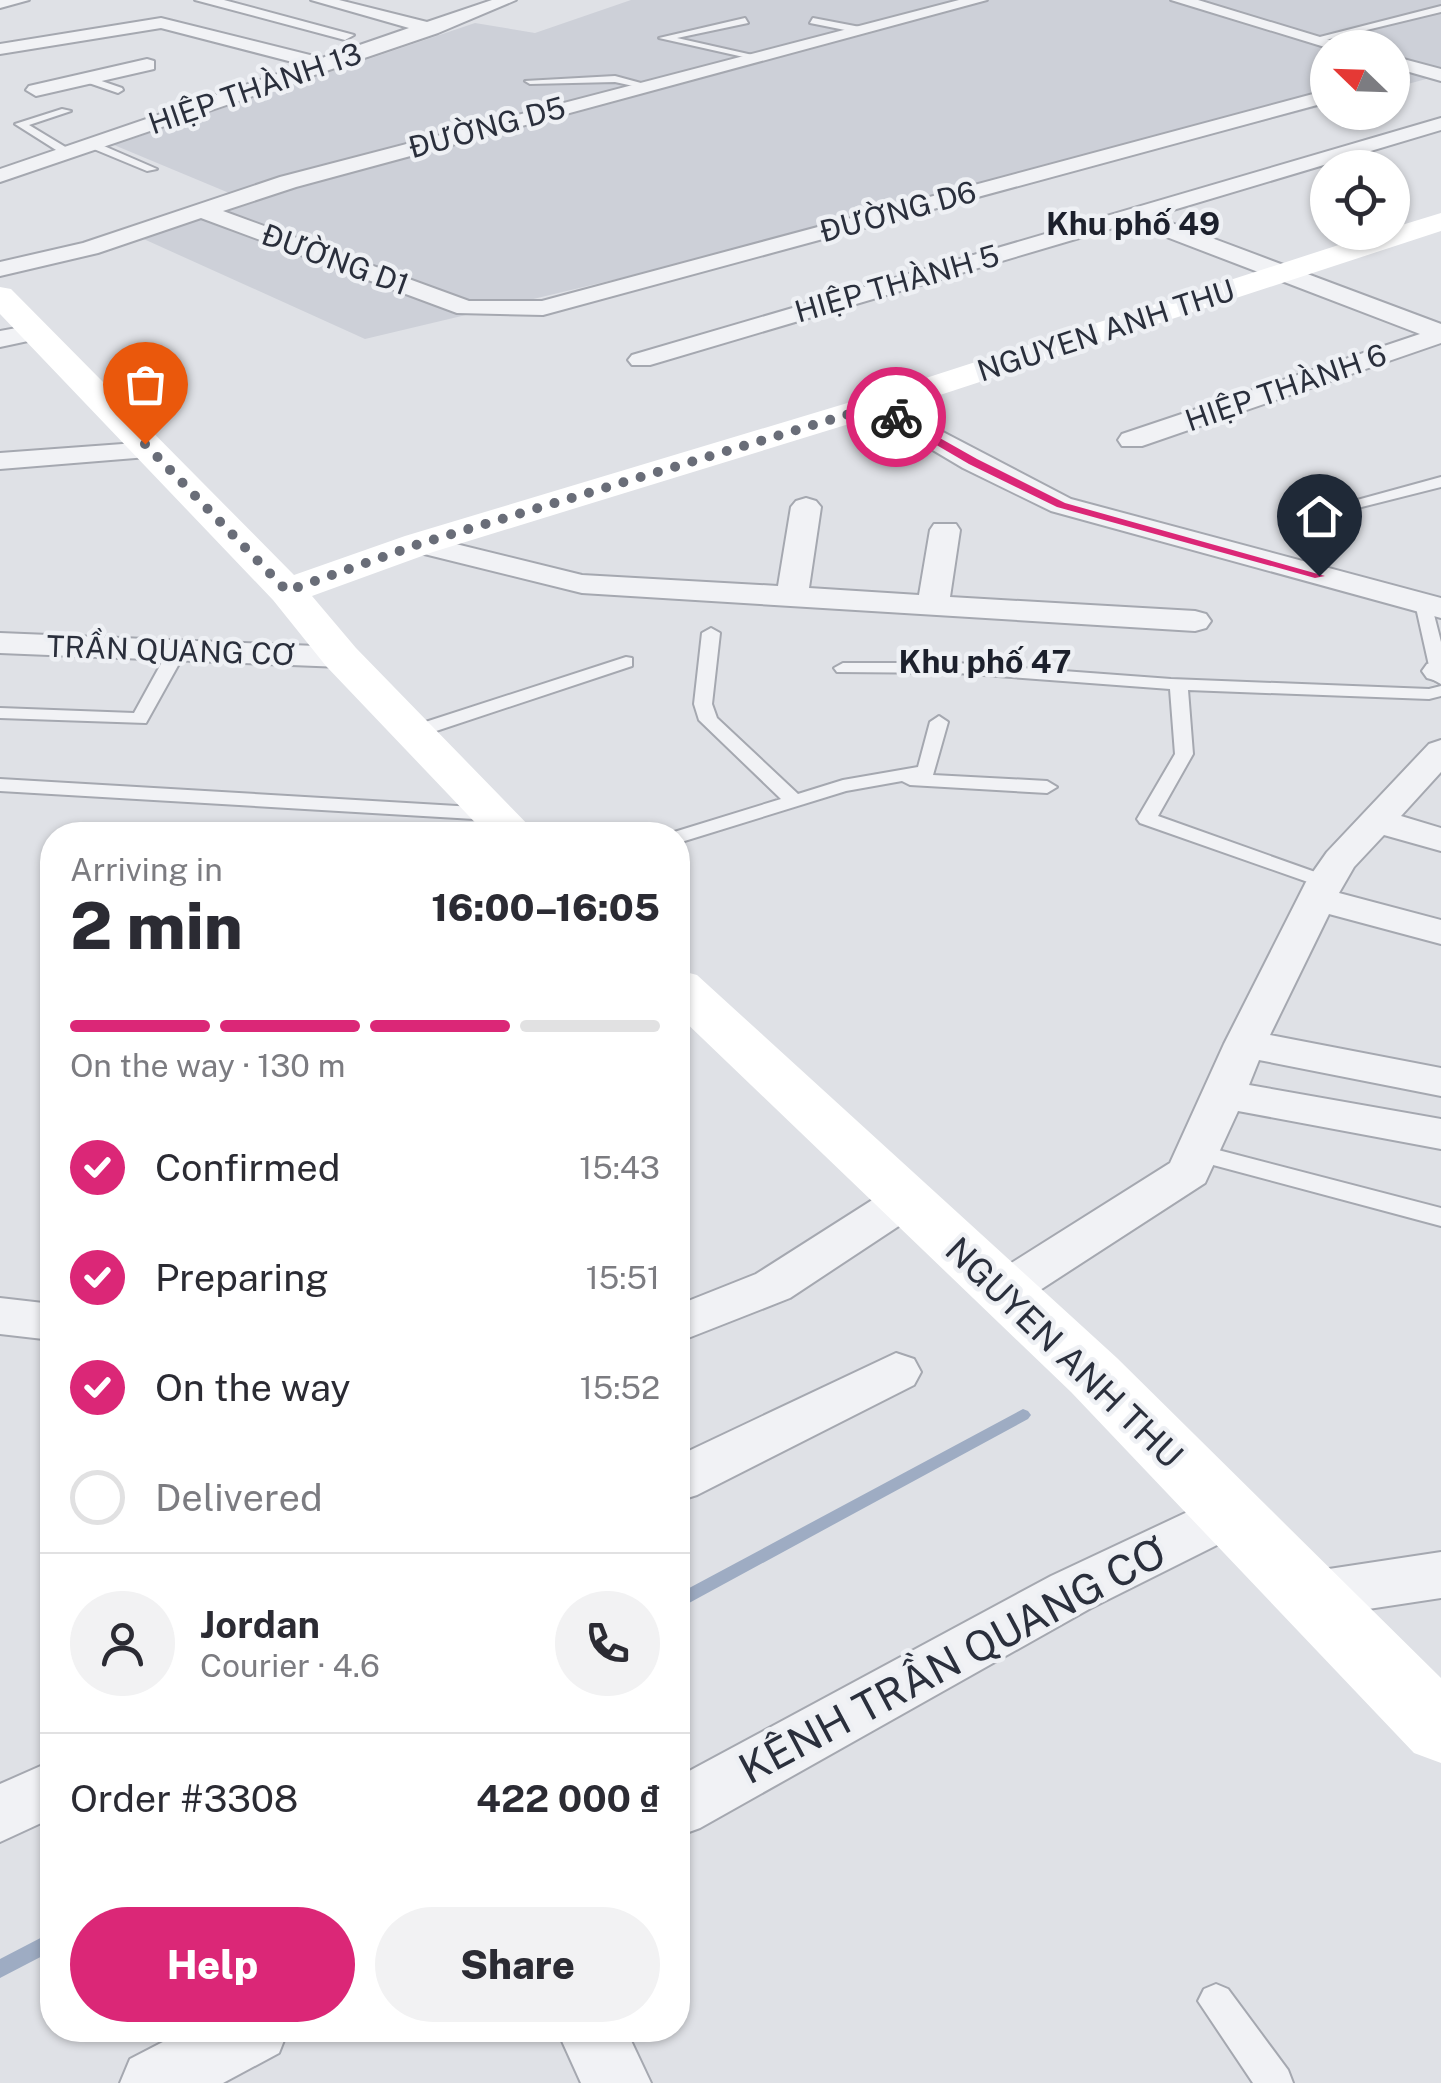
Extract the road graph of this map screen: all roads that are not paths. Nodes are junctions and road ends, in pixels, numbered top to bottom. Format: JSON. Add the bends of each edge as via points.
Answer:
{"nodes":[{"id":1,"x":21,"y":0,"type":"edge"},
{"id":2,"x":203,"y":0,"type":"edge"},
{"id":3,"x":320,"y":0,"type":"edge"},
{"id":4,"x":508,"y":0,"type":"edge"},
{"id":5,"x":979,"y":0,"type":"edge"},
{"id":6,"x":1179,"y":0,"type":"edge"},
{"id":7,"x":0,"y":3,"type":"edge"},
{"id":8,"x":169,"y":3,"type":"dead end"},
{"id":9,"x":434,"y":6,"type":"dead end"},
{"id":10,"x":1441,"y":9,"type":"edge"},
{"id":11,"x":93,"y":14,"type":"dead end"},
{"id":12,"x":470,"y":15,"type":"junction"},
{"id":13,"x":813,"y":20,"type":"dead end"},
{"id":14,"x":746,"y":21,"type":"dead end"},
{"id":15,"x":432,"y":29,"type":"junction"},
{"id":16,"x":860,"y":30,"type":"junction"},
{"id":17,"x":1354,"y":30,"type":"edge"},
{"id":18,"x":107,"y":32,"type":"junction"},
{"id":19,"x":345,"y":35,"type":"dead end"},
{"id":20,"x":1310,"y":37,"type":"edge"},
{"id":21,"x":26,"y":44,"type":"junction"},
{"id":22,"x":0,"y":49,"type":"edge"},
{"id":23,"x":161,"y":50,"type":"dead end"},
{"id":24,"x":260,"y":51,"type":"junction"},
{"id":25,"x":754,"y":58,"type":"junction"},
{"id":26,"x":228,"y":59,"type":"dead end"},
{"id":27,"x":326,"y":64,"type":"junction"},
{"id":28,"x":147,"y":65,"type":"dead end"},
{"id":29,"x":1410,"y":65,"type":"edge"},
{"id":30,"x":75,"y":66,"type":"junction"},
{"id":31,"x":1436,"y":71,"type":"edge"},
{"id":32,"x":1410,"y":76,"type":"edge"},
{"id":33,"x":530,"y":81,"type":"dead end"},
{"id":34,"x":648,"y":86,"type":"junction"},
{"id":35,"x":36,"y":90,"type":"dead end"},
{"id":36,"x":1310,"y":100,"type":"edge"},
{"id":37,"x":66,"y":112,"type":"dead end"},
{"id":38,"x":1441,"y":124,"type":"edge"},
{"id":39,"x":93,"y":145,"type":"junction"},
{"id":40,"x":68,"y":153,"type":"junction"},
{"id":41,"x":151,"y":169,"type":"dead end"},
{"id":42,"x":0,"y":176,"type":"edge"},
{"id":43,"x":205,"y":212,"type":"junction"},
{"id":44,"x":1130,"y":216,"type":"junction"},
{"id":45,"x":1441,"y":222,"type":"edge"},
{"id":46,"x":0,"y":269,"type":"edge"},
{"id":47,"x":1286,"y":273,"type":"junction"},
{"id":48,"x":0,"y":296,"type":"edge"},
{"id":49,"x":466,"y":308,"type":"joint"},
{"id":50,"x":1441,"y":334,"type":"edge"},
{"id":51,"x":16,"y":336,"type":"edge"},
{"id":52,"x":642,"y":360,"type":"dead end"},
{"id":53,"x":876,"y":406,"type":"junction"},
{"id":54,"x":1132,"y":440,"type":"dead end"},
{"id":55,"x":150,"y":450,"type":"junction"},
{"id":56,"x":0,"y":462,"type":"edge"},
{"id":57,"x":1441,"y":482,"type":"edge"},
{"id":58,"x":806,"y":507,"type":"dead end"},
{"id":59,"x":1314,"y":514,"type":"dead end"},
{"id":60,"x":945,"y":530,"type":"dead end"},
{"id":61,"x":419,"y":544,"type":"junction"},
{"id":62,"x":287,"y":591,"type":"junction"},
{"id":63,"x":792,"y":596,"type":"junction"},
{"id":64,"x":933,"y":604,"type":"junction"},
{"id":65,"x":1432,"y":606,"type":"edge"},
{"id":66,"x":1195,"y":621,"type":"dead end"},
{"id":67,"x":710,"y":633,"type":"dead end"},
{"id":68,"x":0,"y":643,"type":"edge"},
{"id":69,"x":176,"y":654,"type":"junction"},
{"id":70,"x":342,"y":657,"type":"junction"},
{"id":71,"x":626,"y":662,"type":"dead end"},
{"id":72,"x":843,"y":668,"type":"dead end"},
{"id":73,"x":1440,"y":678,"type":"edge"},
{"id":74,"x":1178,"y":684,"type":"junction"},
{"id":75,"x":0,"y":714,"type":"edge"},
{"id":76,"x":939,"y":722,"type":"dead end"},
{"id":77,"x":414,"y":732,"type":"junction"},
{"id":78,"x":1441,"y":751,"type":"edge"},
{"id":79,"x":876,"y":778,"type":"junction"},
{"id":80,"x":0,"y":786,"type":"edge"},
{"id":81,"x":1047,"y":786,"type":"dead end"},
{"id":82,"x":793,"y":800,"type":"junction"},
{"id":83,"x":1378,"y":821,"type":"junction"},
{"id":84,"x":476,"y":822,"type":"edge"},
{"id":85,"x":500,"y":822,"type":"edge"},
{"id":86,"x":690,"y":833,"type":"edge"},
{"id":87,"x":1441,"y":840,"type":"edge"},
{"id":88,"x":1321,"y":891,"type":"junction"},
{"id":89,"x":1441,"y":932,"type":"edge"},
{"id":90,"x":690,"y":1003,"type":"edge"},
{"id":91,"x":1245,"y":1044,"type":"junction"},
{"id":92,"x":1441,"y":1082,"type":"edge"},
{"id":93,"x":1222,"y":1094,"type":"junction"},
{"id":94,"x":1441,"y":1134,"type":"edge"},
{"id":95,"x":1196,"y":1152,"type":"junction"},
{"id":96,"x":904,"y":1201,"type":"junction"},
{"id":97,"x":1441,"y":1216,"type":"edge"},
{"id":98,"x":1003,"y":1292,"type":"junction"},
{"id":99,"x":0,"y":1316,"type":"edge"},
{"id":100,"x":690,"y":1319,"type":"edge"},
{"id":101,"x":40,"y":1321,"type":"edge"},
{"id":102,"x":896,"y":1372,"type":"dead end"},
{"id":103,"x":690,"y":1474,"type":"edge"},
{"id":104,"x":1230,"y":1514,"type":"junction"},
{"id":105,"x":1441,"y":1575,"type":"edge"},
{"id":106,"x":1309,"y":1595,"type":"junction"},
{"id":107,"x":1441,"y":1728,"type":"edge"},
{"id":108,"x":40,"y":1794,"type":"edge"},
{"id":109,"x":690,"y":1801,"type":"edge"},
{"id":110,"x":0,"y":1814,"type":"edge"},
{"id":111,"x":1216,"y":2002,"type":"dead end"},
{"id":112,"x":232,"y":2042,"type":"edge"},
{"id":113,"x":596,"y":2042,"type":"edge"},
{"id":114,"x":154,"y":2083,"type":"edge"},
{"id":115,"x":617,"y":2083,"type":"edge"},
{"id":116,"x":1275,"y":2083,"type":"edge"}],
"edges":[{"from":1,"to":7,"type":"street"},
{"from":2,"to":19,"type":"street"},
{"from":3,"to":15,"type":"street"},
{"from":4,"to":12,"type":"street","name":"HIỆP THÀNH 13"},
{"from":5,"to":16,"type":"street","name":"ĐƯỜNG D5"},
{"from":6,"to":20,"type":"street"},
{"from":8,"to":11,"type":"street"},
{"from":9,"to":12,"type":"street"},
{"from":10,"to":17,"type":"lane"},
{"from":12,"to":15,"type":"street","name":"HIỆP THÀNH 13"},
{"from":13,"to":16,"type":"lane"},
{"from":14,"to":25,"type":"lane","via":[[664,38]]},
{"from":15,"to":27,"type":"street","name":"HIỆP THÀNH 13"},
{"from":16,"to":25,"type":"street","name":"ĐƯỜNG D5"},
{"from":18,"to":21,"type":"street"},
{"from":18,"to":23,"type":"street"},
{"from":18,"to":24,"type":"street","via":[[161,23],[270,48]]},
{"from":21,"to":22,"type":"street"},
{"from":21,"to":30,"type":"street"},
{"from":24,"to":26,"type":"street"},
{"from":24,"to":27,"type":"street"},
{"from":25,"to":34,"type":"street","name":"ĐƯỜNG D5"},
{"from":27,"to":39,"type":"street","name":"HIỆP THÀNH 13"},
{"from":28,"to":30,"type":"street","via":[[115,82]]},
{"from":29,"to":31,"type":"street"},
{"from":30,"to":35,"type":"street"},
{"from":31,"to":32,"type":"street"},
{"from":33,"to":34,"type":"lane","via":[[615,79]]},
{"from":34,"to":43,"type":"street","name":"ĐƯỜNG D5","via":[[288,182]]},
{"from":36,"to":49,"type":"street","name":"ĐƯỜNG D6","via":[[543,308]]},
{"from":37,"to":40,"type":"lane","via":[[20,124]]},
{"from":38,"to":44,"type":"street","name":"HIỆP THÀNH 5"},
{"from":39,"to":40,"type":"street","name":"HIỆP THÀNH 13"},
{"from":39,"to":41,"type":"lane"},
{"from":40,"to":42,"type":"street","name":"HIỆP THÀNH 13"},
{"from":43,"to":46,"type":"street","name":"ĐƯỜNG D5"},
{"from":43,"to":49,"type":"street","name":"ĐƯỜNG D1"},
{"from":44,"to":47,"type":"street"},
{"from":44,"to":52,"type":"street","name":"HIỆP THÀNH 5"},
{"from":45,"to":47,"type":"main road","name":"NGUYEN ANH THU"},
{"from":47,"to":50,"type":"street"},
{"from":47,"to":53,"type":"main road","name":"NGUYEN ANH THU"},
{"from":48,"to":51,"type":"main road"},
{"from":50,"to":54,"type":"street","name":"HIỆP THÀNH 6"},
{"from":51,"to":55,"type":"main road"},
{"from":53,"to":61,"type":"main road","name":"NGUYEN ANH THU"},
{"from":53,"to":65,"type":"street","via":[[1061,505]]},
{"from":55,"to":56,"type":"street"},
{"from":55,"to":62,"type":"main road"},
{"from":57,"to":59,"type":"lane"},
{"from":58,"to":63,"type":"street"},
{"from":60,"to":64,"type":"street"},
{"from":61,"to":62,"type":"main road","name":"NGUYEN ANH THU"},
{"from":61,"to":63,"type":"street","via":[[582,584]]},
{"from":62,"to":70,"type":"main road"},
{"from":63,"to":64,"type":"street"},
{"from":64,"to":66,"type":"street"},
{"from":65,"to":73,"type":"lane"},
{"from":67,"to":82,"type":"lane","via":[[703,704],[708,720]]},
{"from":68,"to":69,"type":"street","name":"TRẦN QUANG CƠ"},
{"from":69,"to":70,"type":"street","name":"TRẦN QUANG CƠ"},
{"from":69,"to":75,"type":"lane","via":[[140,718]]},
{"from":70,"to":77,"type":"main road"},
{"from":71,"to":77,"type":"lane"},
{"from":72,"to":74,"type":"lane","via":[[957,668]]},
{"from":73,"to":74,"type":"lane","via":[[1429,694]]},
{"from":74,"to":88,"type":"lane","via":[[1184,754],[1147,819]]},
{"from":76,"to":79,"type":"lane","via":[[926,771]]},
{"from":77,"to":85,"type":"main road"},
{"from":78,"to":83,"type":"street"},
{"from":79,"to":81,"type":"lane"},
{"from":79,"to":82,"type":"lane"},
{"from":80,"to":84,"type":"lane"},
{"from":82,"to":86,"type":"lane"},
{"from":83,"to":87,"type":"street"},
{"from":83,"to":88,"type":"street"},
{"from":88,"to":89,"type":"street"},
{"from":88,"to":91,"type":"street"},
{"from":90,"to":96,"type":"main road","name":"NGUYEN ANH THU"},
{"from":91,"to":92,"type":"street"},
{"from":91,"to":93,"type":"street"},
{"from":93,"to":94,"type":"street"},
{"from":93,"to":95,"type":"street"},
{"from":95,"to":97,"type":"lane"},
{"from":95,"to":98,"type":"street","via":[[1189,1172]]},
{"from":96,"to":98,"type":"main road","name":"NGUYEN ANH THU"},
{"from":96,"to":100,"type":"street","via":[[773,1286]]},
{"from":98,"to":104,"type":"main road","name":"NGUYEN ANH THU"},
{"from":99,"to":101,"type":"street"},
{"from":102,"to":103,"type":"street"},
{"from":104,"to":106,"type":"main road","name":"NGUYEN ANH THU"},
{"from":104,"to":109,"type":"street","name":"KÊNH TRẦN QUANG CƠ","via":[[1071,1592]]},
{"from":105,"to":106,"type":"street"},
{"from":106,"to":107,"type":"main road","name":"NGUYEN ANH THU"},
{"from":108,"to":110,"type":"street"},
{"from":111,"to":116,"type":"lane"},
{"from":112,"to":114,"type":"street"},
{"from":113,"to":115,"type":"street"}]}
